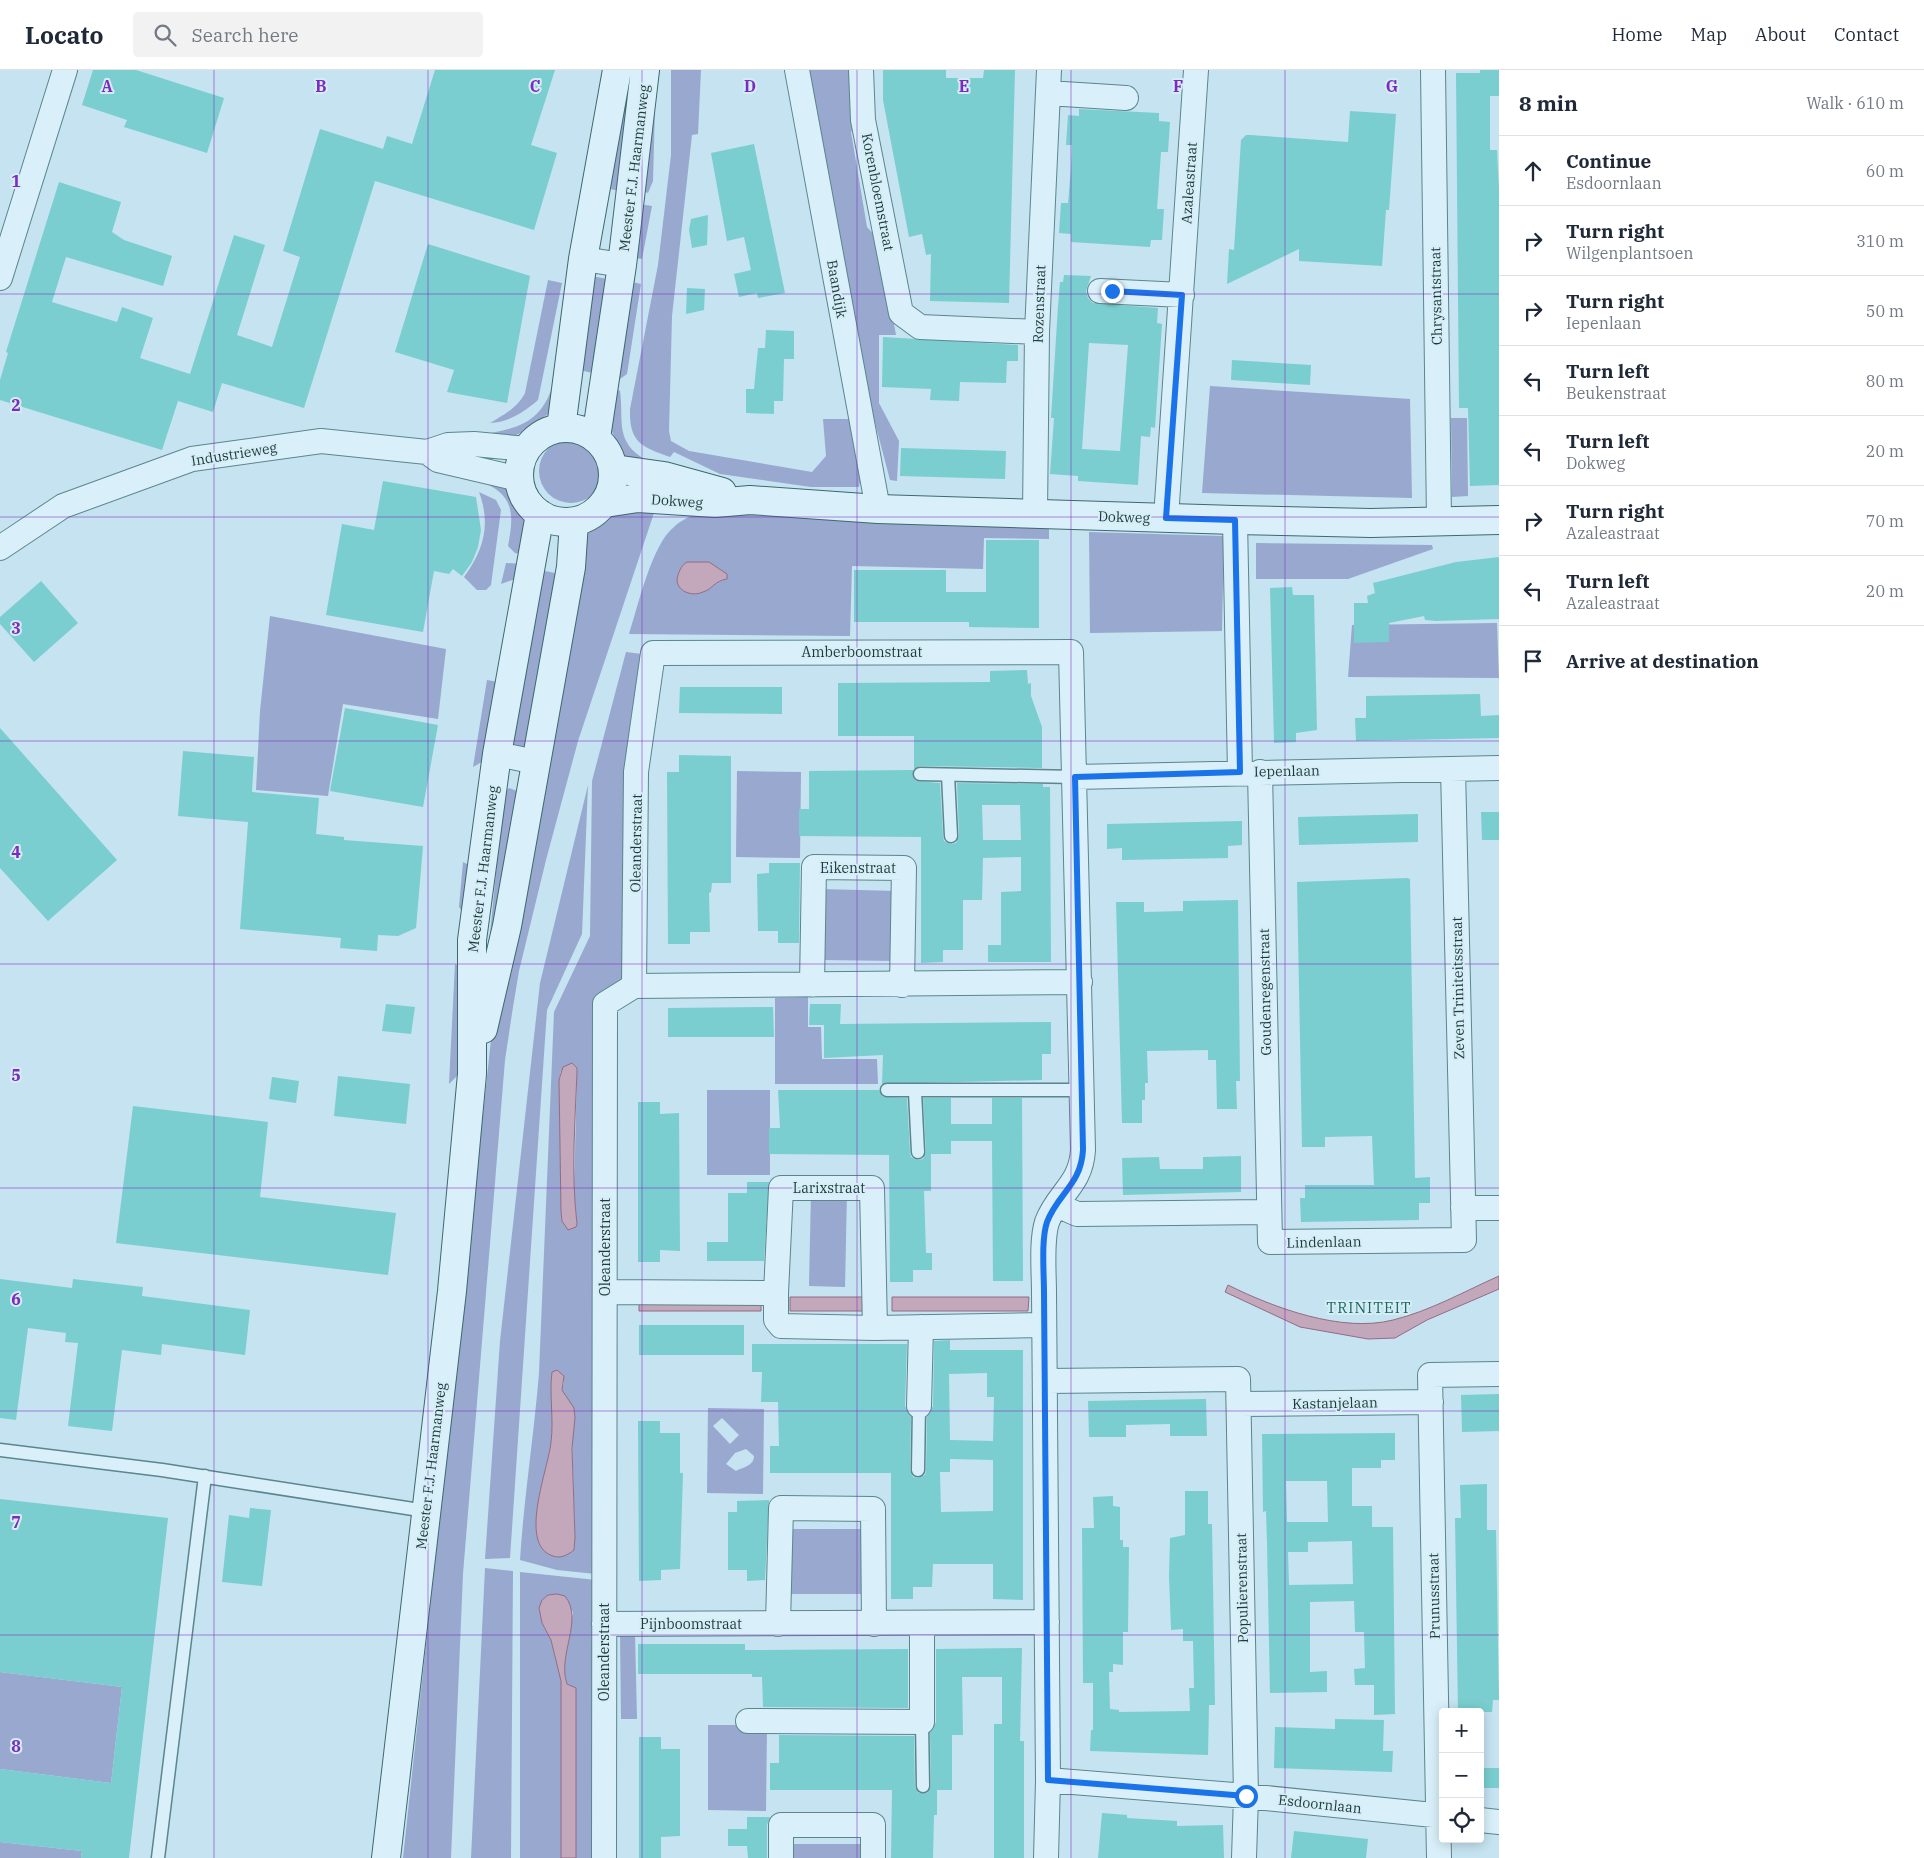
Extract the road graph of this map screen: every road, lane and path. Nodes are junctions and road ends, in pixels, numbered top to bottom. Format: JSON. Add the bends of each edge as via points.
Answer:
{"nodes":[{"id":1,"x":65,"y":70,"type":"edge"},
{"id":2,"x":617,"y":70,"type":"edge"},
{"id":3,"x":645,"y":70,"type":"edge"},
{"id":4,"x":797,"y":70,"type":"edge"},
{"id":5,"x":861,"y":70,"type":"edge"},
{"id":6,"x":1049,"y":70,"type":"edge"},
{"id":7,"x":1196,"y":70,"type":"edge"},
{"id":8,"x":1433,"y":70,"type":"edge"},
{"id":9,"x":1048,"y":93,"type":"junction"},
{"id":10,"x":1126,"y":98,"type":"dead end"},
{"id":11,"x":583,"y":259,"type":"junction"},
{"id":12,"x":622,"y":265,"type":"junction"},
{"id":13,"x":0,"y":278,"type":"edge"},
{"id":14,"x":1100,"y":291,"type":"dead end"},
{"id":15,"x":1182,"y":295,"type":"junction"},
{"id":16,"x":1037,"y":332,"type":"junction"},
{"id":17,"x":561,"y":428,"type":"junction"},
{"id":18,"x":596,"y":438,"type":"junction"},
{"id":19,"x":527,"y":449,"type":"junction"},
{"id":20,"x":427,"y":452,"type":"junction"},
{"id":21,"x":614,"y":469,"type":"junction"},
{"id":22,"x":519,"y":479,"type":"junction"},
{"id":23,"x":750,"y":500,"type":"junction"},
{"id":24,"x":605,"y":503,"type":"junction"},
{"id":25,"x":878,"y":509,"type":"junction"},
{"id":26,"x":540,"y":514,"type":"junction"},
{"id":27,"x":1035,"y":514,"type":"junction"},
{"id":28,"x":1166,"y":518,"type":"junction"},
{"id":29,"x":1235,"y":520,"type":"junction"},
{"id":30,"x":1499,"y":520,"type":"edge"},
{"id":31,"x":1439,"y":521,"type":"junction"},
{"id":32,"x":574,"y":522,"type":"junction"},
{"id":33,"x":0,"y":548,"type":"edge"},
{"id":34,"x":653,"y":653,"type":"joint"},
{"id":35,"x":497,"y":754,"type":"junction"},
{"id":36,"x":536,"y":762,"type":"junction"},
{"id":37,"x":1499,"y":768,"type":"edge"},
{"id":38,"x":1453,"y":769,"type":"junction"},
{"id":39,"x":1250,"y":772,"type":"junction"},
{"id":40,"x":920,"y":774,"type":"dead end"},
{"id":41,"x":948,"y":775,"type":"junction"},
{"id":42,"x":1075,"y":777,"type":"junction"},
{"id":43,"x":950,"y":836,"type":"dead end"},
{"id":44,"x":1080,"y":982,"type":"junction"},
{"id":45,"x":902,"y":985,"type":"junction"},
{"id":46,"x":634,"y":986,"type":"junction"},
{"id":47,"x":812,"y":986,"type":"junction"},
{"id":48,"x":472,"y":1074,"type":"junction"},
{"id":49,"x":887,"y":1090,"type":"dead end"},
{"id":50,"x":1082,"y":1090,"type":"junction"},
{"id":51,"x":915,"y":1092,"type":"junction"},
{"id":52,"x":918,"y":1152,"type":"dead end"},
{"id":53,"x":1057,"y":1205,"type":"junction"},
{"id":54,"x":1463,"y":1208,"type":"junction"},
{"id":55,"x":1499,"y":1208,"type":"edge"},
{"id":56,"x":1269,"y":1212,"type":"junction"},
{"id":57,"x":605,"y":1292,"type":"junction"},
{"id":58,"x":776,"y":1293,"type":"junction"},
{"id":59,"x":1044,"y":1325,"type":"junction"},
{"id":60,"x":875,"y":1328,"type":"junction"},
{"id":61,"x":921,"y":1328,"type":"junction"},
{"id":62,"x":1499,"y":1374,"type":"edge"},
{"id":63,"x":1046,"y":1381,"type":"junction"},
{"id":64,"x":1431,"y":1402,"type":"junction"},
{"id":65,"x":1239,"y":1404,"type":"junction"},
{"id":66,"x":919,"y":1406,"type":"joint"},
{"id":67,"x":0,"y":1450,"type":"edge"},
{"id":68,"x":918,"y":1470,"type":"dead end"},
{"id":69,"x":205,"y":1476,"type":"junction"},
{"id":70,"x":426,"y":1511,"type":"junction"},
{"id":71,"x":1047,"y":1622,"type":"junction"},
{"id":72,"x":922,"y":1623,"type":"junction"},
{"id":73,"x":604,"y":1624,"type":"junction"},
{"id":74,"x":778,"y":1624,"type":"junction"},
{"id":75,"x":874,"y":1624,"type":"junction"},
{"id":76,"x":748,"y":1721,"type":"dead end"},
{"id":77,"x":922,"y":1722,"type":"junction"},
{"id":78,"x":1048,"y":1780,"type":"junction"},
{"id":79,"x":922,"y":1786,"type":"dead end"},
{"id":80,"x":1246,"y":1796,"type":"junction"},
{"id":81,"x":1440,"y":1798,"type":"edge"},
{"id":82,"x":1439,"y":1816,"type":"edge"},
{"id":83,"x":1484,"y":1820,"type":"edge"},
{"id":84,"x":1499,"y":1822,"type":"edge"},
{"id":85,"x":1439,"y":1843,"type":"edge"},
{"id":86,"x":158,"y":1858,"type":"edge"},
{"id":87,"x":386,"y":1858,"type":"edge"},
{"id":88,"x":604,"y":1858,"type":"edge"},
{"id":89,"x":781,"y":1858,"type":"edge"},
{"id":90,"x":873,"y":1858,"type":"edge"},
{"id":91,"x":1046,"y":1858,"type":"edge"},
{"id":92,"x":1244,"y":1858,"type":"edge"},
{"id":93,"x":1439,"y":1858,"type":"edge"}],
"edges":[{"from":1,"to":13,"type":"street"},
{"from":2,"to":11,"type":"main road"},
{"from":3,"to":12,"type":"main road","name":"Meester F.J. Haarmanweg"},
{"from":4,"to":25,"type":"street","name":"Baandijk"},
{"from":5,"to":16,"type":"street","name":"Korenbloemstraat","via":[[863,120],[901,313],[920,327]]},
{"from":6,"to":9,"type":"street","name":"Rozenstraat"},
{"from":7,"to":15,"type":"street","name":"Azaleastraat"},
{"from":8,"to":31,"type":"street","name":"Chrysantstraat"},
{"from":9,"to":10,"type":"street"},
{"from":9,"to":16,"type":"street","name":"Rozenstraat"},
{"from":11,"to":12,"type":"street","name":"Meester F.J. Haarmanweg"},
{"from":11,"to":17,"type":"main road"},
{"from":12,"to":18,"type":"main road","name":"Meester F.J. Haarmanweg"},
{"from":14,"to":15,"type":"street"},
{"from":15,"to":28,"type":"street","name":"Azaleastraat"},
{"from":16,"to":27,"type":"street","name":"Rozenstraat"},
{"from":17,"to":18,"type":"main road","via":[[579,429]]},
{"from":17,"to":19,"type":"main road","via":[[541,435]]},
{"from":18,"to":21,"type":"main road","via":[[608,452]]},
{"from":19,"to":20,"type":"street","name":"Industrieweg","via":[[474,444],[448,445]]},
{"from":19,"to":22,"type":"main road","via":[[520,463]]},
{"from":20,"to":22,"type":"street","name":"Industrieweg","via":[[438,460]]},
{"from":20,"to":33,"type":"street","name":"Industrieweg","via":[[321,441],[192,459],[63,506]]},
{"from":21,"to":23,"type":"main road","name":"Dokweg","via":[[664,476]]},
{"from":21,"to":24,"type":"main road","via":[[612,487]]},
{"from":22,"to":26,"type":"main road","via":[[525,499]]},
{"from":23,"to":24,"type":"main road","name":"Dokweg","via":[[715,503],[638,498]]},
{"from":23,"to":25,"type":"main road","name":"Dokweg"},
{"from":24,"to":32,"type":"main road","via":[[592,516]]},
{"from":25,"to":27,"type":"main road","name":"Dokweg"},
{"from":26,"to":32,"type":"main road","via":[[556,522]]},
{"from":26,"to":35,"type":"main road","name":"Meester F.J. Haarmanweg"},
{"from":27,"to":28,"type":"main road","name":"Dokweg"},
{"from":28,"to":29,"type":"main road","name":"Dokweg"},
{"from":29,"to":31,"type":"main road","name":"Dokweg"},
{"from":29,"to":39,"type":"street","name":"Goudenregenstraat"},
{"from":30,"to":31,"type":"main road","name":"Dokweg"},
{"from":32,"to":36,"type":"main road","name":"Meester F.J. Haarmanweg","via":[[571,567]]},
{"from":34,"to":42,"type":"street","name":"Amberboomstraat","via":[[1071,652]]},
{"from":34,"to":46,"type":"street","name":"Oleanderstraat","via":[[636,772]]},
{"from":35,"to":36,"type":"street"},
{"from":35,"to":48,"type":"main road","name":"Meester F.J. Haarmanweg","via":[[472,940]]},
{"from":36,"to":48,"type":"main road","name":"Meester F.J. Haarmanweg","via":[[507,926]]},
{"from":37,"to":38,"type":"street","name":"Iepenlaan"},
{"from":38,"to":39,"type":"street","name":"Iepenlaan"},
{"from":38,"to":54,"type":"street","name":"Zeven Triniteitsstraat"},
{"from":39,"to":42,"type":"street","name":"Iepenlaan"},
{"from":39,"to":56,"type":"street","name":"Goudenregenstraat"},
{"from":40,"to":41,"type":"lane"},
{"from":41,"to":42,"type":"lane"},
{"from":41,"to":43,"type":"lane"},
{"from":42,"to":44,"type":"street"},
{"from":44,"to":45,"type":"street"},
{"from":44,"to":50,"type":"street"},
{"from":45,"to":47,"type":"street"},
{"from":45,"to":47,"type":"street","name":"Eikenstraat","via":[[904,868],[814,867]]},
{"from":46,"to":47,"type":"street"},
{"from":46,"to":57,"type":"street","name":"Oleanderstraat","via":[[605,1004]]},
{"from":48,"to":70,"type":"main road","name":"Meester F.J. Haarmanweg","via":[[452,1291]]},
{"from":49,"to":51,"type":"lane"},
{"from":50,"to":51,"type":"lane"},
{"from":50,"to":53,"type":"street","via":[[1082,1165]]},
{"from":51,"to":52,"type":"lane"},
{"from":53,"to":56,"type":"street","via":[[1077,1214]]},
{"from":53,"to":59,"type":"street","via":[[1046,1228]]},
{"from":54,"to":55,"type":"street"},
{"from":54,"to":56,"type":"street","name":"Lindenlaan","via":[[1464,1240],[1270,1242]]},
{"from":57,"to":58,"type":"street"},
{"from":57,"to":73,"type":"street","name":"Oleanderstraat"},
{"from":58,"to":60,"type":"street","name":"Larixstraat","via":[[776,1320],[781,1326]]},
{"from":58,"to":60,"type":"street","name":"Larixstraat","via":[[781,1188],[872,1188]]},
{"from":59,"to":61,"type":"street","name":"Larixstraat"},
{"from":59,"to":63,"type":"street"},
{"from":60,"to":61,"type":"street","name":"Larixstraat"},
{"from":61,"to":66,"type":"street"},
{"from":62,"to":64,"type":"street","name":"Prunusstraat","via":[[1430,1376]]},
{"from":63,"to":65,"type":"street","name":"Populierenstraat","via":[[1238,1379]]},
{"from":63,"to":71,"type":"street"},
{"from":64,"to":65,"type":"street","name":"Kastanjelaan"},
{"from":64,"to":81,"type":"street","name":"Prunusstraat"},
{"from":65,"to":80,"type":"street","name":"Populierenstraat"},
{"from":66,"to":68,"type":"lane"},
{"from":67,"to":69,"type":"lane"},
{"from":69,"to":70,"type":"lane"},
{"from":69,"to":86,"type":"lane"},
{"from":70,"to":87,"type":"main road","name":"Meester F.J. Haarmanweg"},
{"from":71,"to":72,"type":"street","name":"Pijnboomstraat"},
{"from":71,"to":78,"type":"street"},
{"from":72,"to":75,"type":"street","name":"Pijnboomstraat"},
{"from":72,"to":77,"type":"street"},
{"from":73,"to":74,"type":"street","name":"Pijnboomstraat"},
{"from":73,"to":88,"type":"street","name":"Oleanderstraat"},
{"from":74,"to":75,"type":"street","name":"Pijnboomstraat"},
{"from":74,"to":75,"type":"street","via":[[781,1508],[873,1509]]},
{"from":76,"to":77,"type":"street"},
{"from":77,"to":79,"type":"lane"},
{"from":78,"to":80,"type":"street","name":"Esdoornlaan"},
{"from":78,"to":91,"type":"street"},
{"from":80,"to":82,"type":"street","name":"Esdoornlaan"},
{"from":80,"to":92,"type":"street","name":"Populierenstraat"},
{"from":83,"to":84,"type":"street"},
{"from":85,"to":93,"type":"street","name":"Prunusstraat"},
{"from":89,"to":90,"type":"street","via":[[781,1825],[873,1825]]}]}
